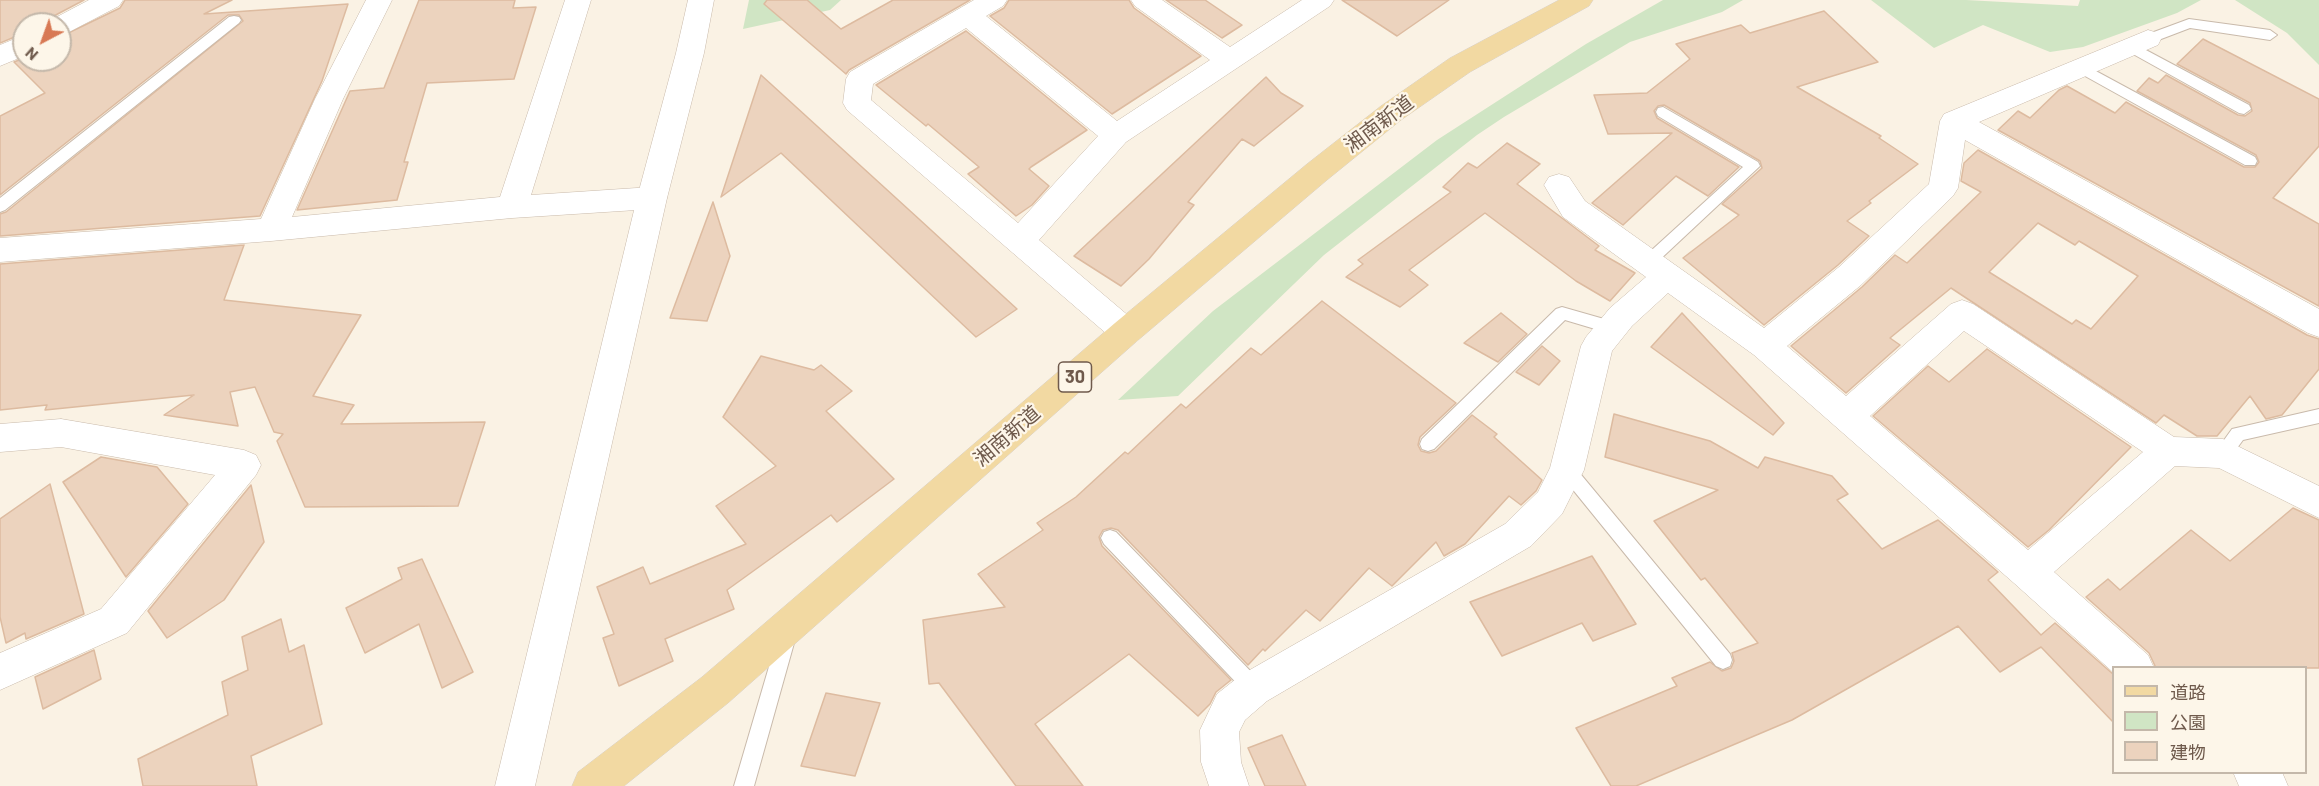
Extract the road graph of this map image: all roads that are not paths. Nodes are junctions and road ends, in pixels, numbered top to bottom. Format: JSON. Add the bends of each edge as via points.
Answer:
{"nodes":[{"id":1,"x":110,"y":0,"type":"edge"},
{"id":2,"x":380,"y":0,"type":"edge"},
{"id":3,"x":578,"y":0,"type":"edge"},
{"id":4,"x":701,"y":0,"type":"edge"},
{"id":5,"x":994,"y":0,"type":"edge"},
{"id":6,"x":1144,"y":0,"type":"edge"},
{"id":7,"x":1321,"y":0,"type":"edge"},
{"id":8,"x":1580,"y":0,"type":"edge"},
{"id":9,"x":967,"y":15,"type":"junction"},
{"id":10,"x":72,"y":20,"type":"edge"},
{"id":11,"x":234,"y":20,"type":"dead end"},
{"id":12,"x":2270,"y":35,"type":"dead end"},
{"id":13,"x":2138,"y":42,"type":"junction"},
{"id":14,"x":1229,"y":60,"type":"junction"},
{"id":15,"x":2081,"y":68,"type":"junction"},
{"id":16,"x":2244,"y":109,"type":"dead end"},
{"id":17,"x":1663,"y":112,"type":"dead end"},
{"id":18,"x":1954,"y":121,"type":"junction"},
{"id":19,"x":1116,"y":135,"type":"junction"},
{"id":20,"x":2250,"y":161,"type":"dead end"},
{"id":21,"x":1559,"y":185,"type":"dead end"},
{"id":22,"x":652,"y":198,"type":"junction"},
{"id":23,"x":0,"y":206,"type":"edge"},
{"id":24,"x":512,"y":207,"type":"junction"},
{"id":25,"x":271,"y":230,"type":"junction"},
{"id":26,"x":1020,"y":241,"type":"junction"},
{"id":27,"x":0,"y":250,"type":"edge"},
{"id":28,"x":1657,"y":269,"type":"junction"},
{"id":29,"x":2319,"y":324,"type":"edge"},
{"id":30,"x":1612,"y":328,"type":"junction"},
{"id":31,"x":1126,"y":333,"type":"junction"},
{"id":32,"x":1765,"y":346,"type":"junction"},
{"id":33,"x":1848,"y":416,"type":"junction"},
{"id":34,"x":2319,"y":416,"type":"edge"},
{"id":35,"x":0,"y":438,"type":"edge"},
{"id":36,"x":1428,"y":444,"type":"dead end"},
{"id":37,"x":2168,"y":451,"type":"junction"},
{"id":38,"x":2223,"y":454,"type":"junction"},
{"id":39,"x":1568,"y":470,"type":"junction"},
{"id":40,"x":2319,"y":503,"type":"edge"},
{"id":41,"x":1110,"y":538,"type":"dead end"},
{"id":42,"x":2028,"y":572,"type":"junction"},
{"id":43,"x":790,"y":624,"type":"junction"},
{"id":44,"x":1723,"y":660,"type":"dead end"},
{"id":45,"x":2133,"y":666,"type":"edge"},
{"id":46,"x":0,"y":672,"type":"edge"},
{"id":47,"x":1254,"y":688,"type":"junction"},
{"id":48,"x":2255,"y":774,"type":"edge"},
{"id":49,"x":514,"y":786,"type":"edge"},
{"id":50,"x":592,"y":786,"type":"edge"},
{"id":51,"x":744,"y":786,"type":"edge"},
{"id":52,"x":1229,"y":786,"type":"edge"},
{"id":53,"x":2268,"y":786,"type":"edge"}],
"edges":[{"from":1,"to":10,"type":"street"},
{"from":2,"to":25,"type":"street","via":[[329,99]]},
{"from":3,"to":24,"type":"street"},
{"from":4,"to":22,"type":"street"},
{"from":5,"to":9,"type":"street"},
{"from":6,"to":14,"type":"street"},
{"from":7,"to":14,"type":"street"},
{"from":8,"to":31,"type":"main road","name":"湘南新道","number":"30","via":[[1460,65],[1391,113]]},
{"from":9,"to":19,"type":"street"},
{"from":9,"to":26,"type":"street","via":[[860,79],[857,103]]},
{"from":11,"to":23,"type":"lane"},
{"from":12,"to":13,"type":"lane","via":[[2188,23]]},
{"from":13,"to":15,"type":"street"},
{"from":13,"to":16,"type":"lane"},
{"from":14,"to":19,"type":"street"},
{"from":15,"to":18,"type":"street"},
{"from":15,"to":20,"type":"lane"},
{"from":17,"to":28,"type":"lane","via":[[1753,166]]},
{"from":18,"to":29,"type":"street"},
{"from":18,"to":32,"type":"street","via":[[1943,188],[1850,276]]},
{"from":19,"to":26,"type":"street"},
{"from":21,"to":28,"type":"street","via":[[1574,209]]},
{"from":22,"to":24,"type":"street"},
{"from":22,"to":49,"type":"street"},
{"from":24,"to":25,"type":"street"},
{"from":25,"to":27,"type":"street"},
{"from":26,"to":31,"type":"street"},
{"from":28,"to":30,"type":"street"},
{"from":28,"to":32,"type":"street"},
{"from":30,"to":36,"type":"lane","via":[[1562,313]]},
{"from":30,"to":39,"type":"street","via":[[1597,346]]},
{"from":31,"to":43,"type":"main road","name":"湘南新道","number":"30"},
{"from":32,"to":33,"type":"street"},
{"from":33,"to":37,"type":"street","via":[[1962,313]]},
{"from":33,"to":42,"type":"street"},
{"from":34,"to":38,"type":"lane","via":[[2238,434]]},
{"from":35,"to":46,"type":"street","via":[[61,433],[244,465],[114,621]]},
{"from":37,"to":38,"type":"street"},
{"from":37,"to":42,"type":"street"},
{"from":38,"to":40,"type":"street"},
{"from":39,"to":44,"type":"lane"},
{"from":39,"to":47,"type":"street","via":[[1550,503],[1518,535]]},
{"from":41,"to":47,"type":"lane"},
{"from":42,"to":45,"type":"street"},
{"from":43,"to":50,"type":"main road","name":"湘南新道","number":"30","via":[[715,690]]},
{"from":43,"to":51,"type":"lane"},
{"from":47,"to":52,"type":"street","via":[[1231,708],[1218,730],[1221,762]]},
{"from":48,"to":53,"type":"street"}]}
